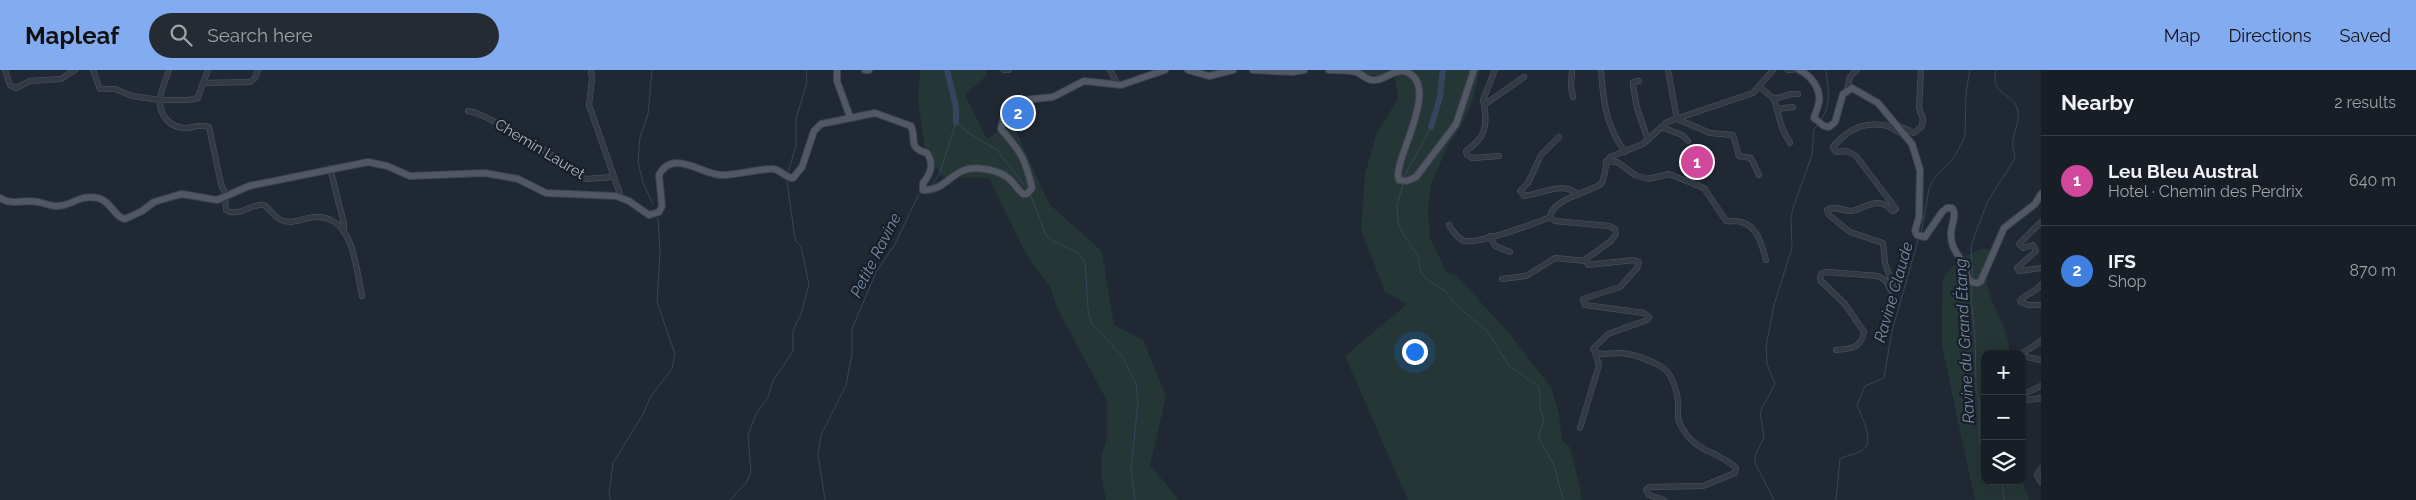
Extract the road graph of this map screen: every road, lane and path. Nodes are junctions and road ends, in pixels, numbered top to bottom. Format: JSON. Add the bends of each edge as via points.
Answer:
{"nodes":[{"id":1,"x":5,"y":70,"type":"edge"},
{"id":2,"x":75,"y":70,"type":"edge"},
{"id":3,"x":93,"y":70,"type":"edge"},
{"id":4,"x":169,"y":70,"type":"edge"},
{"id":5,"x":208,"y":70,"type":"edge"},
{"id":6,"x":258,"y":70,"type":"edge"},
{"id":7,"x":591,"y":70,"type":"edge"},
{"id":8,"x":837,"y":70,"type":"edge"},
{"id":9,"x":865,"y":70,"type":"edge"},
{"id":10,"x":869,"y":70,"type":"edge"},
{"id":11,"x":1004,"y":70,"type":"edge"},
{"id":12,"x":1009,"y":70,"type":"edge"},
{"id":13,"x":1110,"y":70,"type":"edge"},
{"id":14,"x":1165,"y":70,"type":"edge"},
{"id":15,"x":1188,"y":70,"type":"edge"},
{"id":16,"x":1234,"y":70,"type":"edge"},
{"id":17,"x":1254,"y":70,"type":"edge"},
{"id":18,"x":1304,"y":70,"type":"edge"},
{"id":19,"x":1329,"y":70,"type":"edge"},
{"id":20,"x":1474,"y":70,"type":"edge"},
{"id":21,"x":1495,"y":70,"type":"edge"},
{"id":22,"x":1572,"y":70,"type":"edge"},
{"id":23,"x":1601,"y":70,"type":"edge"},
{"id":24,"x":1668,"y":70,"type":"edge"},
{"id":25,"x":1773,"y":70,"type":"edge"},
{"id":26,"x":1788,"y":70,"type":"edge"},
{"id":27,"x":1792,"y":70,"type":"edge"},
{"id":28,"x":1799,"y":70,"type":"edge"},
{"id":29,"x":1857,"y":70,"type":"edge"},
{"id":30,"x":1921,"y":70,"type":"edge"},
{"id":31,"x":1524,"y":77,"type":"dead end"},
{"id":32,"x":1639,"y":81,"type":"dead end"},
{"id":33,"x":203,"y":83,"type":"junction"},
{"id":34,"x":1118,"y":85,"type":"junction"},
{"id":35,"x":1760,"y":87,"type":"junction"},
{"id":36,"x":1846,"y":90,"type":"junction"},
{"id":37,"x":1798,"y":94,"type":"dead end"},
{"id":38,"x":1574,"y":96,"type":"dead end"},
{"id":39,"x":1774,"y":99,"type":"junction"},
{"id":40,"x":160,"y":100,"type":"junction"},
{"id":41,"x":1484,"y":105,"type":"junction"},
{"id":42,"x":1793,"y":107,"type":"dead end"},
{"id":43,"x":1777,"y":109,"type":"junction"},
{"id":44,"x":468,"y":111,"type":"dead end"},
{"id":45,"x":850,"y":116,"type":"junction"},
{"id":46,"x":1677,"y":119,"type":"junction"},
{"id":47,"x":1898,"y":125,"type":"junction"},
{"id":48,"x":1661,"y":127,"type":"junction"},
{"id":49,"x":1905,"y":134,"type":"junction"},
{"id":50,"x":1559,"y":137,"type":"dead end"},
{"id":51,"x":1648,"y":140,"type":"junction"},
{"id":52,"x":1688,"y":141,"type":"dead end"},
{"id":53,"x":1790,"y":143,"type":"dead end"},
{"id":54,"x":1625,"y":152,"type":"junction"},
{"id":55,"x":1499,"y":156,"type":"dead end"},
{"id":56,"x":1606,"y":161,"type":"junction"},
{"id":57,"x":330,"y":168,"type":"junction"},
{"id":58,"x":1758,"y":176,"type":"dead end"},
{"id":59,"x":613,"y":177,"type":"junction"},
{"id":60,"x":2041,"y":194,"type":"edge"},
{"id":61,"x":1578,"y":195,"type":"junction"},
{"id":62,"x":226,"y":197,"type":"junction"},
{"id":63,"x":621,"y":197,"type":"junction"},
{"id":64,"x":0,"y":198,"type":"edge"},
{"id":65,"x":1550,"y":217,"type":"junction"},
{"id":66,"x":2041,"y":222,"type":"edge"},
{"id":67,"x":1448,"y":224,"type":"dead end"},
{"id":68,"x":344,"y":232,"type":"junction"},
{"id":69,"x":1490,"y":236,"type":"junction"},
{"id":70,"x":1510,"y":252,"type":"dead end"},
{"id":71,"x":1766,"y":260,"type":"dead end"},
{"id":72,"x":1586,"y":261,"type":"junction"},
{"id":73,"x":2041,"y":268,"type":"edge"},
{"id":74,"x":1502,"y":279,"type":"dead end"},
{"id":75,"x":2041,"y":285,"type":"edge"},
{"id":76,"x":362,"y":296,"type":"dead end"},
{"id":77,"x":2041,"y":305,"type":"edge"},
{"id":78,"x":2041,"y":341,"type":"edge"},
{"id":79,"x":1836,"y":350,"type":"dead end"},
{"id":80,"x":1595,"y":352,"type":"junction"},
{"id":81,"x":2026,"y":352,"type":"edge"},
{"id":82,"x":2026,"y":356,"type":"edge"},
{"id":83,"x":2041,"y":360,"type":"edge"},
{"id":84,"x":2041,"y":386,"type":"edge"},
{"id":85,"x":2041,"y":398,"type":"edge"},
{"id":86,"x":1580,"y":428,"type":"dead end"},
{"id":87,"x":2041,"y":470,"type":"edge"},
{"id":88,"x":2041,"y":482,"type":"edge"},
{"id":89,"x":1664,"y":500,"type":"edge"}],
"edges":[{"from":1,"to":2,"type":"street","via":[[10,84],[16,88],[30,81],[60,79]]},
{"from":3,"to":40,"type":"street","via":[[100,89]]},
{"from":4,"to":40,"type":"street"},
{"from":5,"to":33,"type":"street"},
{"from":6,"to":33,"type":"street","via":[[250,82]]},
{"from":7,"to":59,"type":"street","via":[[589,105]]},
{"from":8,"to":45,"type":"main road","via":[[837,81]]},
{"from":9,"to":10,"type":"main road"},
{"from":11,"to":12,"type":"street"},
{"from":13,"to":34,"type":"street"},
{"from":14,"to":34,"type":"main road"},
{"from":15,"to":16,"type":"main road","via":[[1209,76]]},
{"from":17,"to":18,"type":"main road"},
{"from":19,"to":20,"type":"main road","via":[[1356,72],[1374,81],[1395,70],[1413,76],[1420,100],[1397,172],[1399,180],[1404,181],[1416,177],[1456,124]]},
{"from":21,"to":41,"type":"street"},
{"from":22,"to":38,"type":"street"},
{"from":23,"to":54,"type":"street","via":[[1604,110]]},
{"from":24,"to":46,"type":"street"},
{"from":25,"to":35,"type":"street"},
{"from":26,"to":27,"type":"street"},
{"from":28,"to":36,"type":"main road","via":[[1810,77],[1817,89],[1819,102],[1814,116],[1824,126],[1829,128],[1835,122]]},
{"from":29,"to":36,"type":"street"},
{"from":30,"to":47,"type":"street","via":[[1922,126],[1914,133]]},
{"from":31,"to":41,"type":"street"},
{"from":32,"to":51,"type":"street","via":[[1633,85]]},
{"from":33,"to":40,"type":"street","via":[[200,95],[195,99]]},
{"from":34,"to":45,"type":"main road","via":[[1084,81],[1053,97],[1024,100],[1004,116],[1001,128],[1016,144],[1025,163],[1032,188],[1027,194],[999,173],[971,166],[941,186],[923,190],[932,163],[927,153],[915,147],[911,126],[875,113]]},
{"from":35,"to":39,"type":"street"},
{"from":35,"to":46,"type":"street","via":[[1746,96]]},
{"from":36,"to":47,"type":"main road","via":[[1855,89],[1875,101]]},
{"from":37,"to":39,"type":"street"},
{"from":39,"to":43,"type":"street"},
{"from":40,"to":62,"type":"street","via":[[168,122],[185,128],[209,127]]},
{"from":41,"to":55,"type":"street","via":[[1485,133],[1466,151],[1467,155],[1472,158]]},
{"from":42,"to":43,"type":"street"},
{"from":43,"to":53,"type":"street"},
{"from":44,"to":59,"type":"street","name":"Chemin Lauret","via":[[500,123],[586,179]]},
{"from":45,"to":63,"type":"main road","via":[[817,128],[802,167],[793,178],[774,169],[718,174],[677,163],[664,168],[659,175],[662,206],[656,214],[646,214]]},
{"from":46,"to":48,"type":"street"},
{"from":46,"to":58,"type":"street","via":[[1710,133],[1733,135],[1739,156],[1751,158]]},
{"from":47,"to":49,"type":"main road"},
{"from":48,"to":51,"type":"street"},
{"from":48,"to":52,"type":"street","via":[[1682,135]]},
{"from":49,"to":60,"type":"main road","via":[[1912,144],[1920,170],[1915,231],[1920,236],[1927,235],[1942,212],[1952,208],[1952,244],[1964,265],[1966,278],[1972,282],[1978,283],[1984,276],[2004,228],[2035,204]]},
{"from":49,"to":79,"type":"street","via":[[1890,126],[1858,126],[1833,147],[1836,152],[1847,151],[1856,156],[1896,209],[1893,211],[1878,203],[1852,211],[1827,210],[1850,232],[1883,243],[1885,263],[1894,288],[1891,291],[1886,281],[1878,276],[1822,273],[1820,279],[1845,304],[1864,332],[1859,345]]},
{"from":50,"to":61,"type":"street","via":[[1541,155],[1528,183],[1520,191],[1524,196],[1565,188],[1574,190]]},
{"from":51,"to":54,"type":"street"},
{"from":54,"to":56,"type":"street"},
{"from":56,"to":61,"type":"street","via":[[1606,176],[1601,184]]},
{"from":56,"to":71,"type":"street","via":[[1617,162],[1635,175],[1648,179],[1669,174],[1704,188],[1726,221],[1742,222],[1751,227],[1760,239]]},
{"from":57,"to":62,"type":"main road","via":[[249,186]]},
{"from":57,"to":63,"type":"main road","via":[[368,162],[410,176],[485,173],[518,179],[546,193]]},
{"from":57,"to":68,"type":"street"},
{"from":59,"to":63,"type":"street"},
{"from":61,"to":65,"type":"street","via":[[1558,204]]},
{"from":62,"to":64,"type":"main road","via":[[208,199],[182,194],[154,202],[142,212],[125,219],[106,202],[96,198],[81,198],[58,206],[37,201],[9,202]]},
{"from":62,"to":68,"type":"street","via":[[226,210],[231,213],[264,204],[278,220],[296,222],[327,218]]},
{"from":65,"to":69,"type":"street"},
{"from":65,"to":72,"type":"street","via":[[1555,221],[1615,229],[1616,234],[1611,241]]},
{"from":66,"to":73,"type":"street","via":[[2019,244],[2022,248],[2033,246],[2036,251],[2017,268],[2023,272]]},
{"from":67,"to":69,"type":"street","via":[[1457,236],[1466,241]]},
{"from":68,"to":76,"type":"street","via":[[350,242]]},
{"from":69,"to":70,"type":"street","via":[[1495,246]]},
{"from":72,"to":74,"type":"street","via":[[1555,258],[1526,276]]},
{"from":72,"to":80,"type":"street","via":[[1590,265],[1638,261],[1638,267],[1620,287],[1584,298],[1583,303],[1644,313],[1649,317],[1644,322],[1608,334],[1595,345]]},
{"from":75,"to":77,"type":"street","via":[[2020,301]]},
{"from":78,"to":81,"type":"street"},
{"from":80,"to":86,"type":"street","via":[[1600,366]]},
{"from":80,"to":89,"type":"street","via":[[1632,355],[1665,370],[1674,387],[1678,402],[1677,418],[1684,431],[1696,445],[1736,468],[1736,473],[1703,486],[1650,486],[1646,490],[1649,495]]},
{"from":82,"to":83,"type":"street"},
{"from":84,"to":85,"type":"street","via":[[2023,396],[2028,400]]},
{"from":87,"to":88,"type":"street","via":[[2037,475]]}]}
